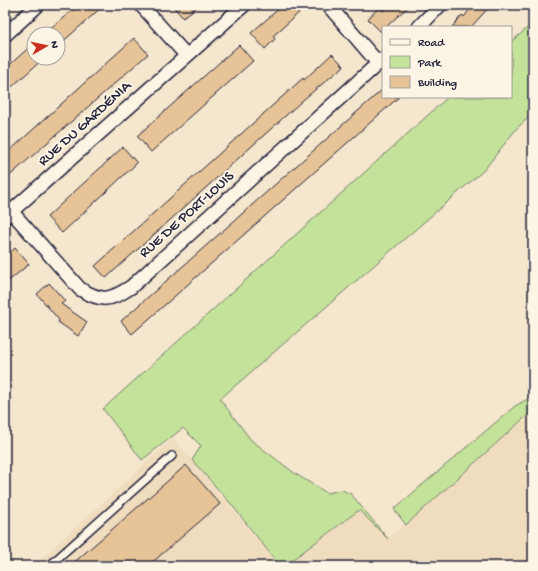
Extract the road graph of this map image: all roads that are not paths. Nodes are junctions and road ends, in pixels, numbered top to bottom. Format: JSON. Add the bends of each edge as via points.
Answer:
{"nodes":[{"id":1,"x":38,"y":5,"type":"edge"},
{"id":2,"x":141,"y":5,"type":"edge"},
{"id":3,"x":244,"y":5,"type":"edge"},
{"id":4,"x":328,"y":5,"type":"edge"},
{"id":5,"x":440,"y":5,"type":"edge"},
{"id":6,"x":420,"y":26,"type":"edge"},
{"id":7,"x":5,"y":35,"type":"edge"},
{"id":8,"x":186,"y":55,"type":"junction"},
{"id":9,"x":381,"y":61,"type":"edge"},
{"id":10,"x":8,"y":214,"type":"edge"},
{"id":11,"x":172,"y":456,"type":"dead end"},
{"id":12,"x":49,"y":566,"type":"edge"}],
"edges":[{"from":1,"to":7,"type":"street"},
{"from":2,"to":8,"type":"street"},
{"from":3,"to":8,"type":"street","name":"RUE DU GARDÉNIA"},
{"from":4,"to":9,"type":"street"},
{"from":5,"to":6,"type":"street"},
{"from":8,"to":10,"type":"street","name":"RUE DU GARDÉNIA"},
{"from":9,"to":10,"type":"street","name":"RUE DE PORT-LOUIS","via":[[131,287],[114,297],[95,298],[80,289]]},
{"from":11,"to":12,"type":"lane"}]}
